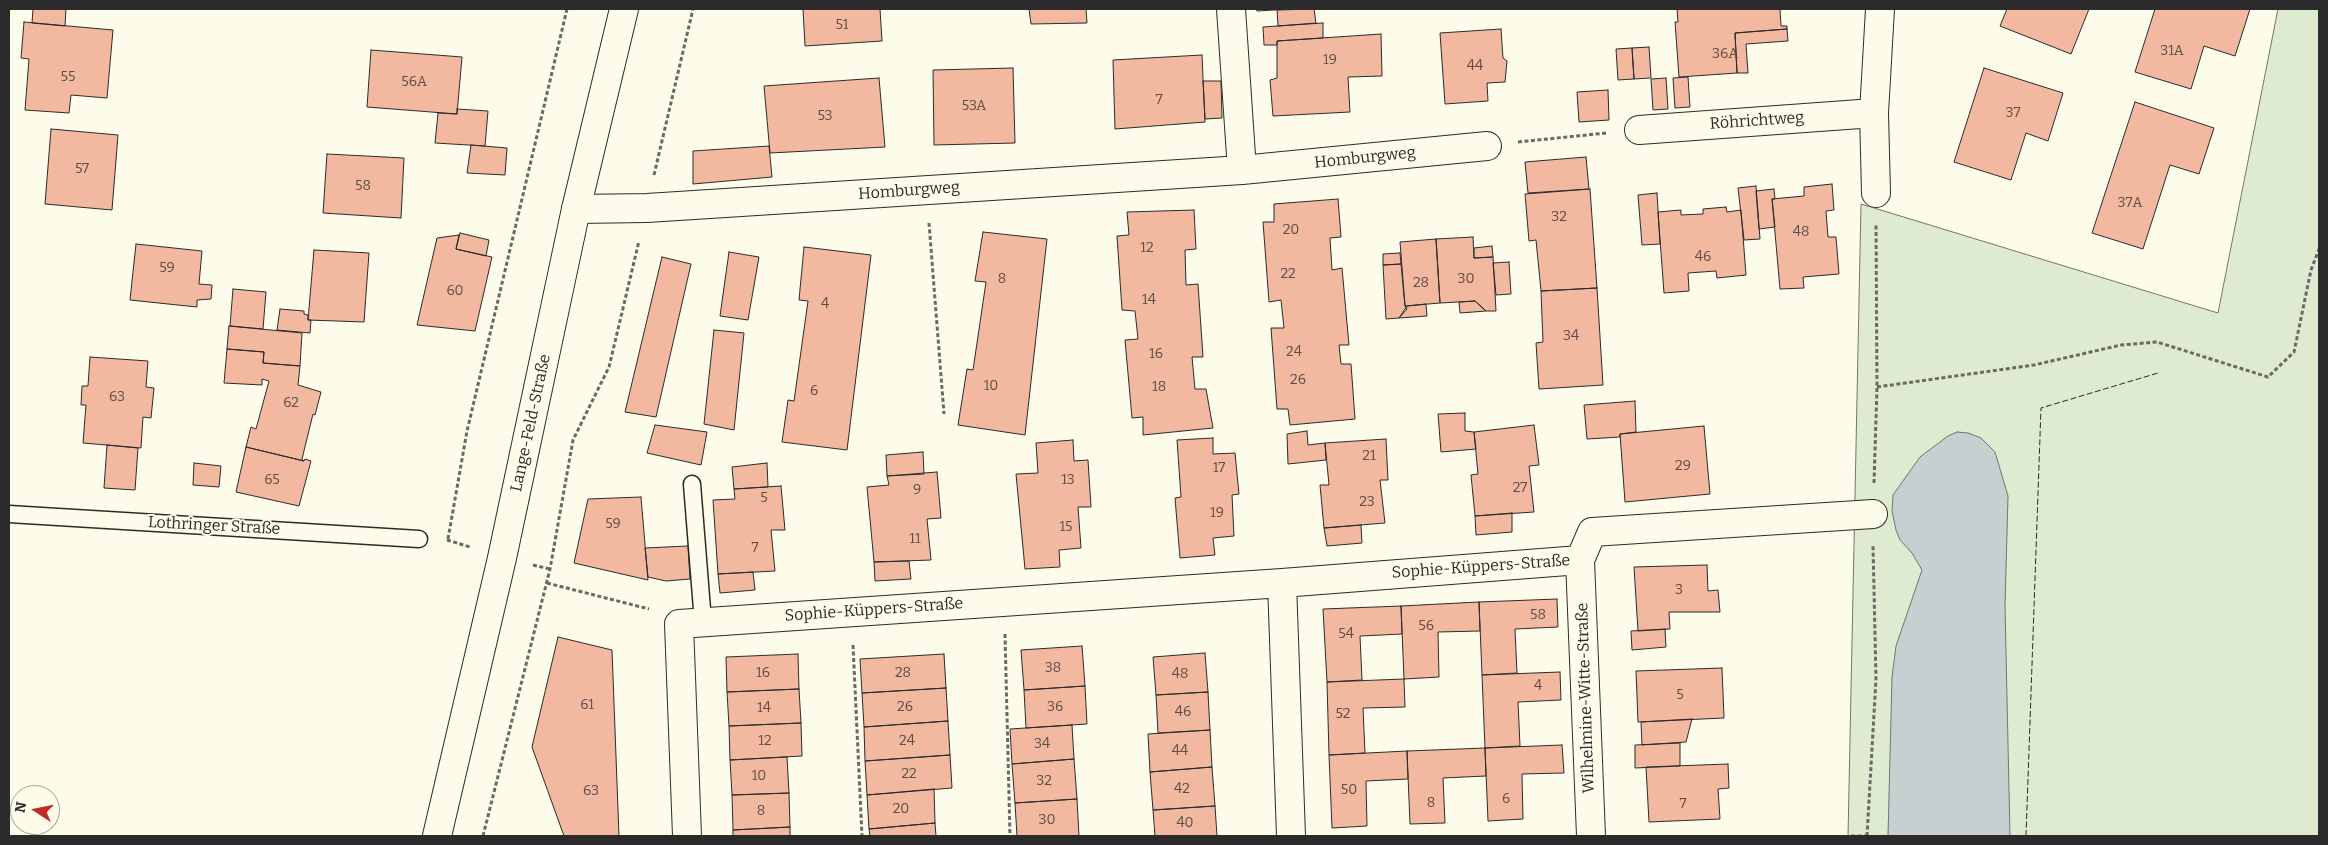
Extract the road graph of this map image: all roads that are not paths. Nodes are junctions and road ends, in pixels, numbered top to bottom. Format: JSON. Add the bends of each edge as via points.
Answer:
{"nodes":[{"id":1,"x":624,"y":9,"type":"edge"},
{"id":2,"x":1231,"y":9,"type":"edge"},
{"id":3,"x":1880,"y":9,"type":"edge"},
{"id":4,"x":1874,"y":113,"type":"junction"},
{"id":5,"x":1639,"y":130,"type":"road end"},
{"id":6,"x":1487,"y":146,"type":"road end"},
{"id":7,"x":1242,"y":170,"type":"junction"},
{"id":8,"x":1876,"y":193,"type":"dead end"},
{"id":9,"x":576,"y":209,"type":"junction"},
{"id":10,"x":692,"y":484,"type":"dead end"},
{"id":11,"x":9,"y":514,"type":"edge"},
{"id":12,"x":1873,"y":514,"type":"dead end"},
{"id":13,"x":419,"y":539,"type":"dead end"},
{"id":14,"x":1580,"y":560,"type":"junction"},
{"id":15,"x":1282,"y":582,"type":"junction"},
{"id":16,"x":691,"y":623,"type":"junction"},
{"id":17,"x":438,"y":836,"type":"edge"},
{"id":18,"x":687,"y":836,"type":"edge"},
{"id":19,"x":1291,"y":836,"type":"edge"},
{"id":20,"x":1591,"y":836,"type":"edge"}],
"edges":[{"from":1,"to":9,"type":"street","name":"Lange-Feld-Straße"},
{"from":2,"to":7,"type":"street"},
{"from":3,"to":4,"type":"street"},
{"from":4,"to":5,"type":"street","name":"Röhrichtweg"},
{"from":4,"to":8,"type":"street"},
{"from":6,"to":7,"type":"street","name":"Homburgweg"},
{"from":7,"to":9,"type":"street","name":"Homburgweg","via":[[647,208]]},
{"from":9,"to":17,"type":"street","name":"Lange-Feld-Straße","via":[[502,558]]},
{"from":10,"to":16,"type":"lane"},
{"from":11,"to":13,"type":"lane","name":"Lothringer Straße"},
{"from":12,"to":14,"type":"street","name":"Sophie-Küppers-Straße","via":[[1592,532]]},
{"from":14,"to":15,"type":"street","name":"Sophie-Küppers-Straße"},
{"from":14,"to":20,"type":"street","name":"Wilhelmine-Witte-Straße"},
{"from":15,"to":16,"type":"street","name":"Sophie-Küppers-Straße"},
{"from":15,"to":19,"type":"street"},
{"from":16,"to":18,"type":"street"}]}
